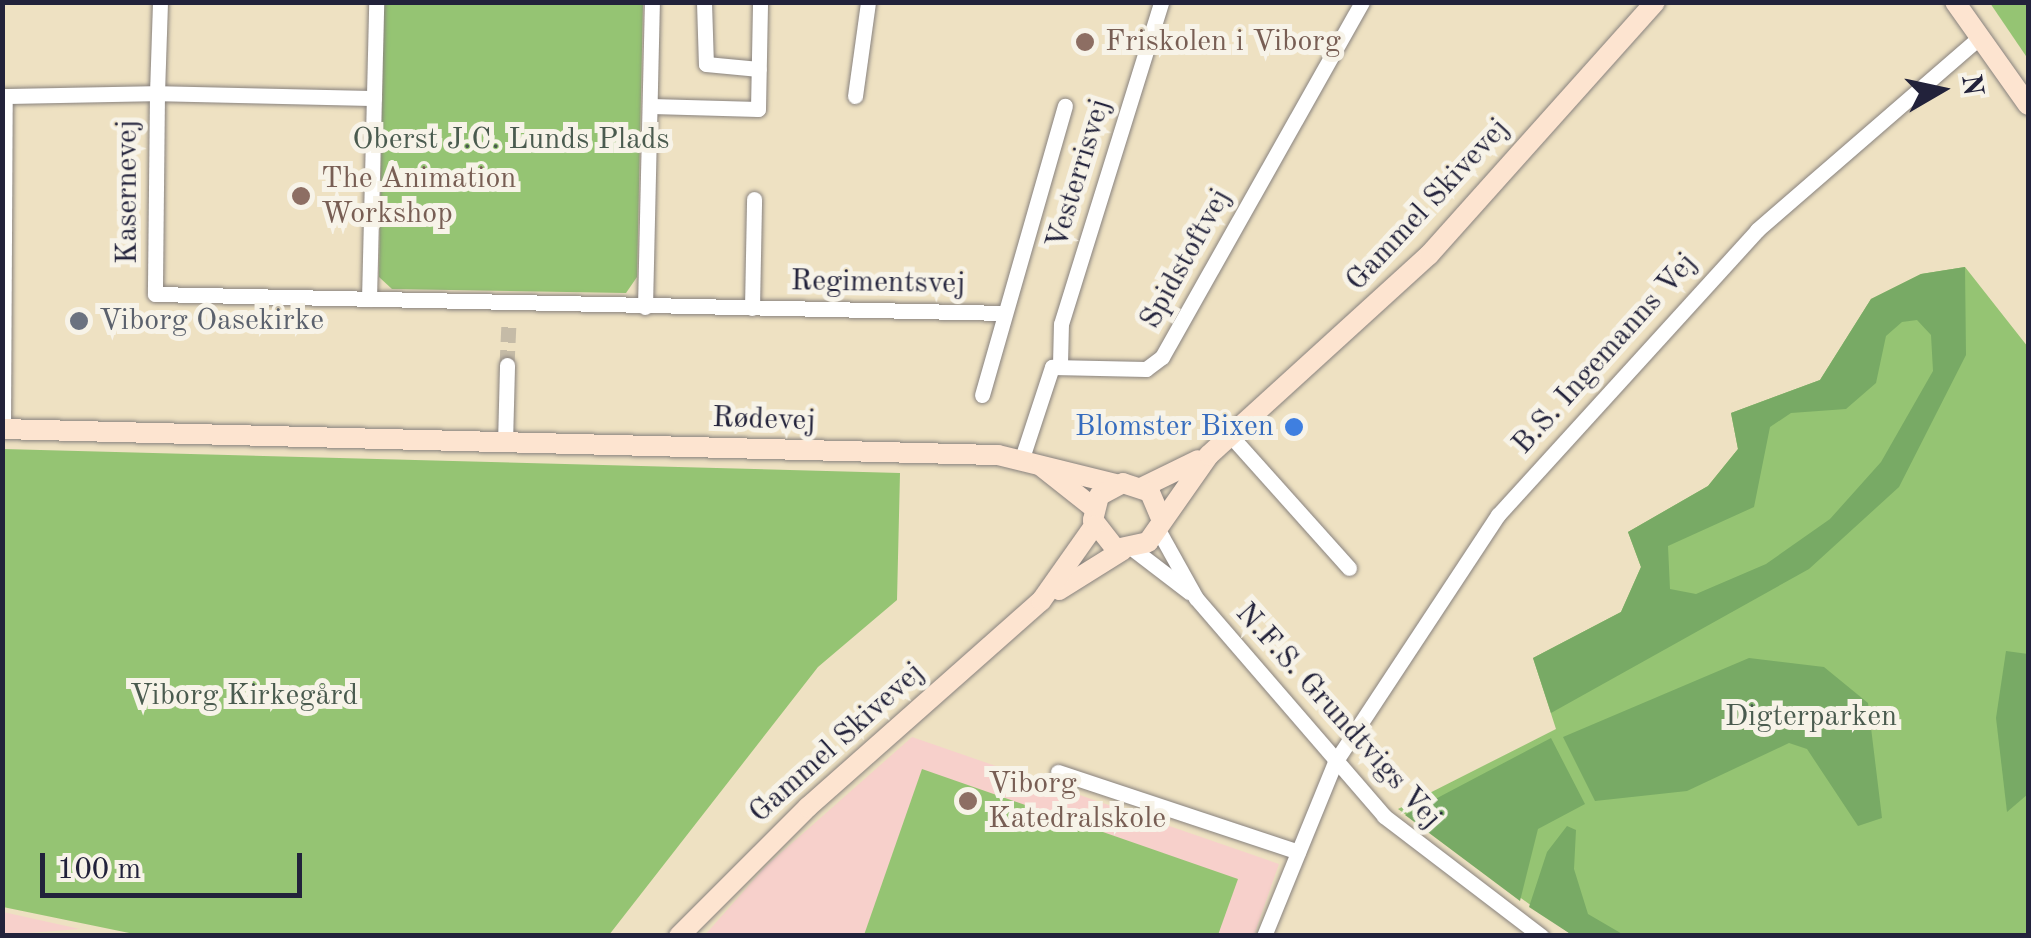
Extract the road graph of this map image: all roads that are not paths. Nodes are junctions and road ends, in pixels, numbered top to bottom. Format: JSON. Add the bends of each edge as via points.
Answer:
{"nodes":[{"id":1,"x":160,"y":2,"type":"edge"},
{"id":2,"x":376,"y":2,"type":"edge"},
{"id":3,"x":652,"y":2,"type":"edge"},
{"id":4,"x":704,"y":2,"type":"edge"},
{"id":5,"x":760,"y":2,"type":"edge"},
{"id":6,"x":868,"y":2,"type":"edge"},
{"id":7,"x":1161,"y":2,"type":"edge"},
{"id":8,"x":1362,"y":2,"type":"edge"},
{"id":9,"x":1655,"y":2,"type":"edge"},
{"id":10,"x":1958,"y":3,"type":"edge"},
{"id":11,"x":1980,"y":37,"type":"junction"},
{"id":12,"x":759,"y":69,"type":"junction"},
{"id":13,"x":157,"y":94,"type":"junction"},
{"id":14,"x":4,"y":96,"type":"edge"},
{"id":15,"x":855,"y":96,"type":"dead end"},
{"id":16,"x":374,"y":98,"type":"junction"},
{"id":17,"x":2028,"y":105,"type":"edge"},
{"id":18,"x":651,"y":106,"type":"junction"},
{"id":19,"x":1065,"y":106,"type":"dead end"},
{"id":20,"x":754,"y":199,"type":"dead end"},
{"id":21,"x":370,"y":299,"type":"junction"},
{"id":22,"x":508,"y":304,"type":"junction"},
{"id":23,"x":645,"y":307,"type":"junction"},
{"id":24,"x":752,"y":308,"type":"junction"},
{"id":25,"x":1004,"y":313,"type":"junction"},
{"id":26,"x":509,"y":322,"type":"tunnel mouth"},
{"id":27,"x":1060,"y":364,"type":"junction"},
{"id":28,"x":507,"y":365,"type":"tunnel mouth"},
{"id":29,"x":982,"y":395,"type":"dead end"},
{"id":30,"x":3,"y":429,"type":"edge"},
{"id":31,"x":1231,"y":436,"type":"junction"},
{"id":32,"x":505,"y":443,"type":"junction"},
{"id":33,"x":1209,"y":455,"type":"junction"},
{"id":34,"x":1022,"y":458,"type":"junction"},
{"id":35,"x":1116,"y":484,"type":"junction"},
{"id":36,"x":1143,"y":487,"type":"junction"},
{"id":37,"x":1094,"y":517,"type":"junction"},
{"id":38,"x":1158,"y":522,"type":"junction"},
{"id":39,"x":1128,"y":550,"type":"junction"},
{"id":40,"x":1348,"y":568,"type":"dead end"},
{"id":41,"x":1196,"y":598,"type":"junction"},
{"id":42,"x":1040,"y":602,"type":"junction"},
{"id":43,"x":1335,"y":762,"type":"junction"},
{"id":44,"x":1058,"y":772,"type":"dead end"},
{"id":45,"x":1298,"y":852,"type":"junction"},
{"id":46,"x":1515,"y":928,"type":"edge"},
{"id":47,"x":679,"y":936,"type":"edge"},
{"id":48,"x":1264,"y":936,"type":"edge"},
{"id":49,"x":1541,"y":936,"type":"edge"}],
"edges":[{"from":1,"to":13,"type":"street"},
{"from":2,"to":16,"type":"street"},
{"from":3,"to":18,"type":"street"},
{"from":4,"to":12,"type":"street","via":[[706,64]]},
{"from":5,"to":12,"type":"street"},
{"from":6,"to":15,"type":"street"},
{"from":7,"to":27,"type":"street","name":"Vesterrisvej","via":[[1061,324]]},
{"from":8,"to":27,"type":"street","name":"Spidstoftvej","via":[[1162,357],[1146,370]]},
{"from":9,"to":31,"type":"main road","name":"Gammel Skivevej","via":[[1429,255]]},
{"from":10,"to":11,"type":"main road"},
{"from":11,"to":17,"type":"main road"},
{"from":11,"to":43,"type":"street","name":"B.S. Ingemanns Vej","via":[[1757,230],[1623,369],[1498,515]]},
{"from":12,"to":18,"type":"street","via":[[758,109]]},
{"from":13,"to":14,"type":"street"},
{"from":13,"to":16,"type":"street","name":"Kasernevej"},
{"from":13,"to":21,"type":"street","name":"Kasernevej","via":[[155,294]]},
{"from":14,"to":30,"type":"street"},
{"from":16,"to":21,"type":"street"},
{"from":18,"to":23,"type":"street"},
{"from":19,"to":25,"type":"street","name":"Regimentsvej"},
{"from":20,"to":24,"type":"street","name":"Regimentsvej"},
{"from":21,"to":22,"type":"street","name":"Kasernevej"},
{"from":22,"to":23,"type":"street","name":"Kasernevej"},
{"from":22,"to":26,"type":"street"},
{"from":23,"to":24,"type":"street","name":"Regimentsvej"},
{"from":24,"to":25,"type":"street","name":"Regimentsvej"},
{"from":25,"to":29,"type":"street","name":"Regimentsvej"},
{"from":27,"to":34,"type":"street","via":[[1046,376]]},
{"from":28,"to":32,"type":"street"},
{"from":30,"to":32,"type":"main road","name":"Rødevej"},
{"from":31,"to":33,"type":"main road","name":"Gammel Skivevej"},
{"from":31,"to":40,"type":"street"},
{"from":32,"to":34,"type":"main road","name":"Rødevej"},
{"from":33,"to":36,"type":"main road","name":"Gammel Skivevej"},
{"from":33,"to":38,"type":"main road","name":"Gammel Skivevej"},
{"from":34,"to":35,"type":"main road","name":"Rødevej"},
{"from":34,"to":37,"type":"main road"},
{"from":35,"to":36,"type":"main road","name":"Rødevej"},
{"from":35,"to":37,"type":"main road","name":"Gammel Skivevej"},
{"from":36,"to":38,"type":"main road"},
{"from":37,"to":39,"type":"main road"},
{"from":37,"to":42,"type":"main road","name":"Gammel Skivevej"},
{"from":38,"to":39,"type":"main road","name":"Gammel Skivevej"},
{"from":38,"to":41,"type":"street","name":"N.F.S. Grundtvigs Vej"},
{"from":39,"to":41,"type":"street","name":"N.F.S. Grundtvigs Vej"},
{"from":39,"to":42,"type":"main road","name":"Gammel Skivevej"},
{"from":41,"to":43,"type":"street","name":"N.F.S. Grundtvigs Vej"},
{"from":42,"to":47,"type":"main road","name":"Gammel Skivevej","via":[[808,807]]},
{"from":43,"to":45,"type":"street","name":"B.S. Ingemanns Vej"},
{"from":43,"to":46,"type":"street","name":"N.F.S. Grundtvigs Vej","via":[[1421,850]]},
{"from":44,"to":45,"type":"street"},
{"from":45,"to":48,"type":"street","name":"B.S. Ingemanns Vej"},
{"from":46,"to":49,"type":"street","name":"N.F.S. Grundtvigs Vej"}]}
